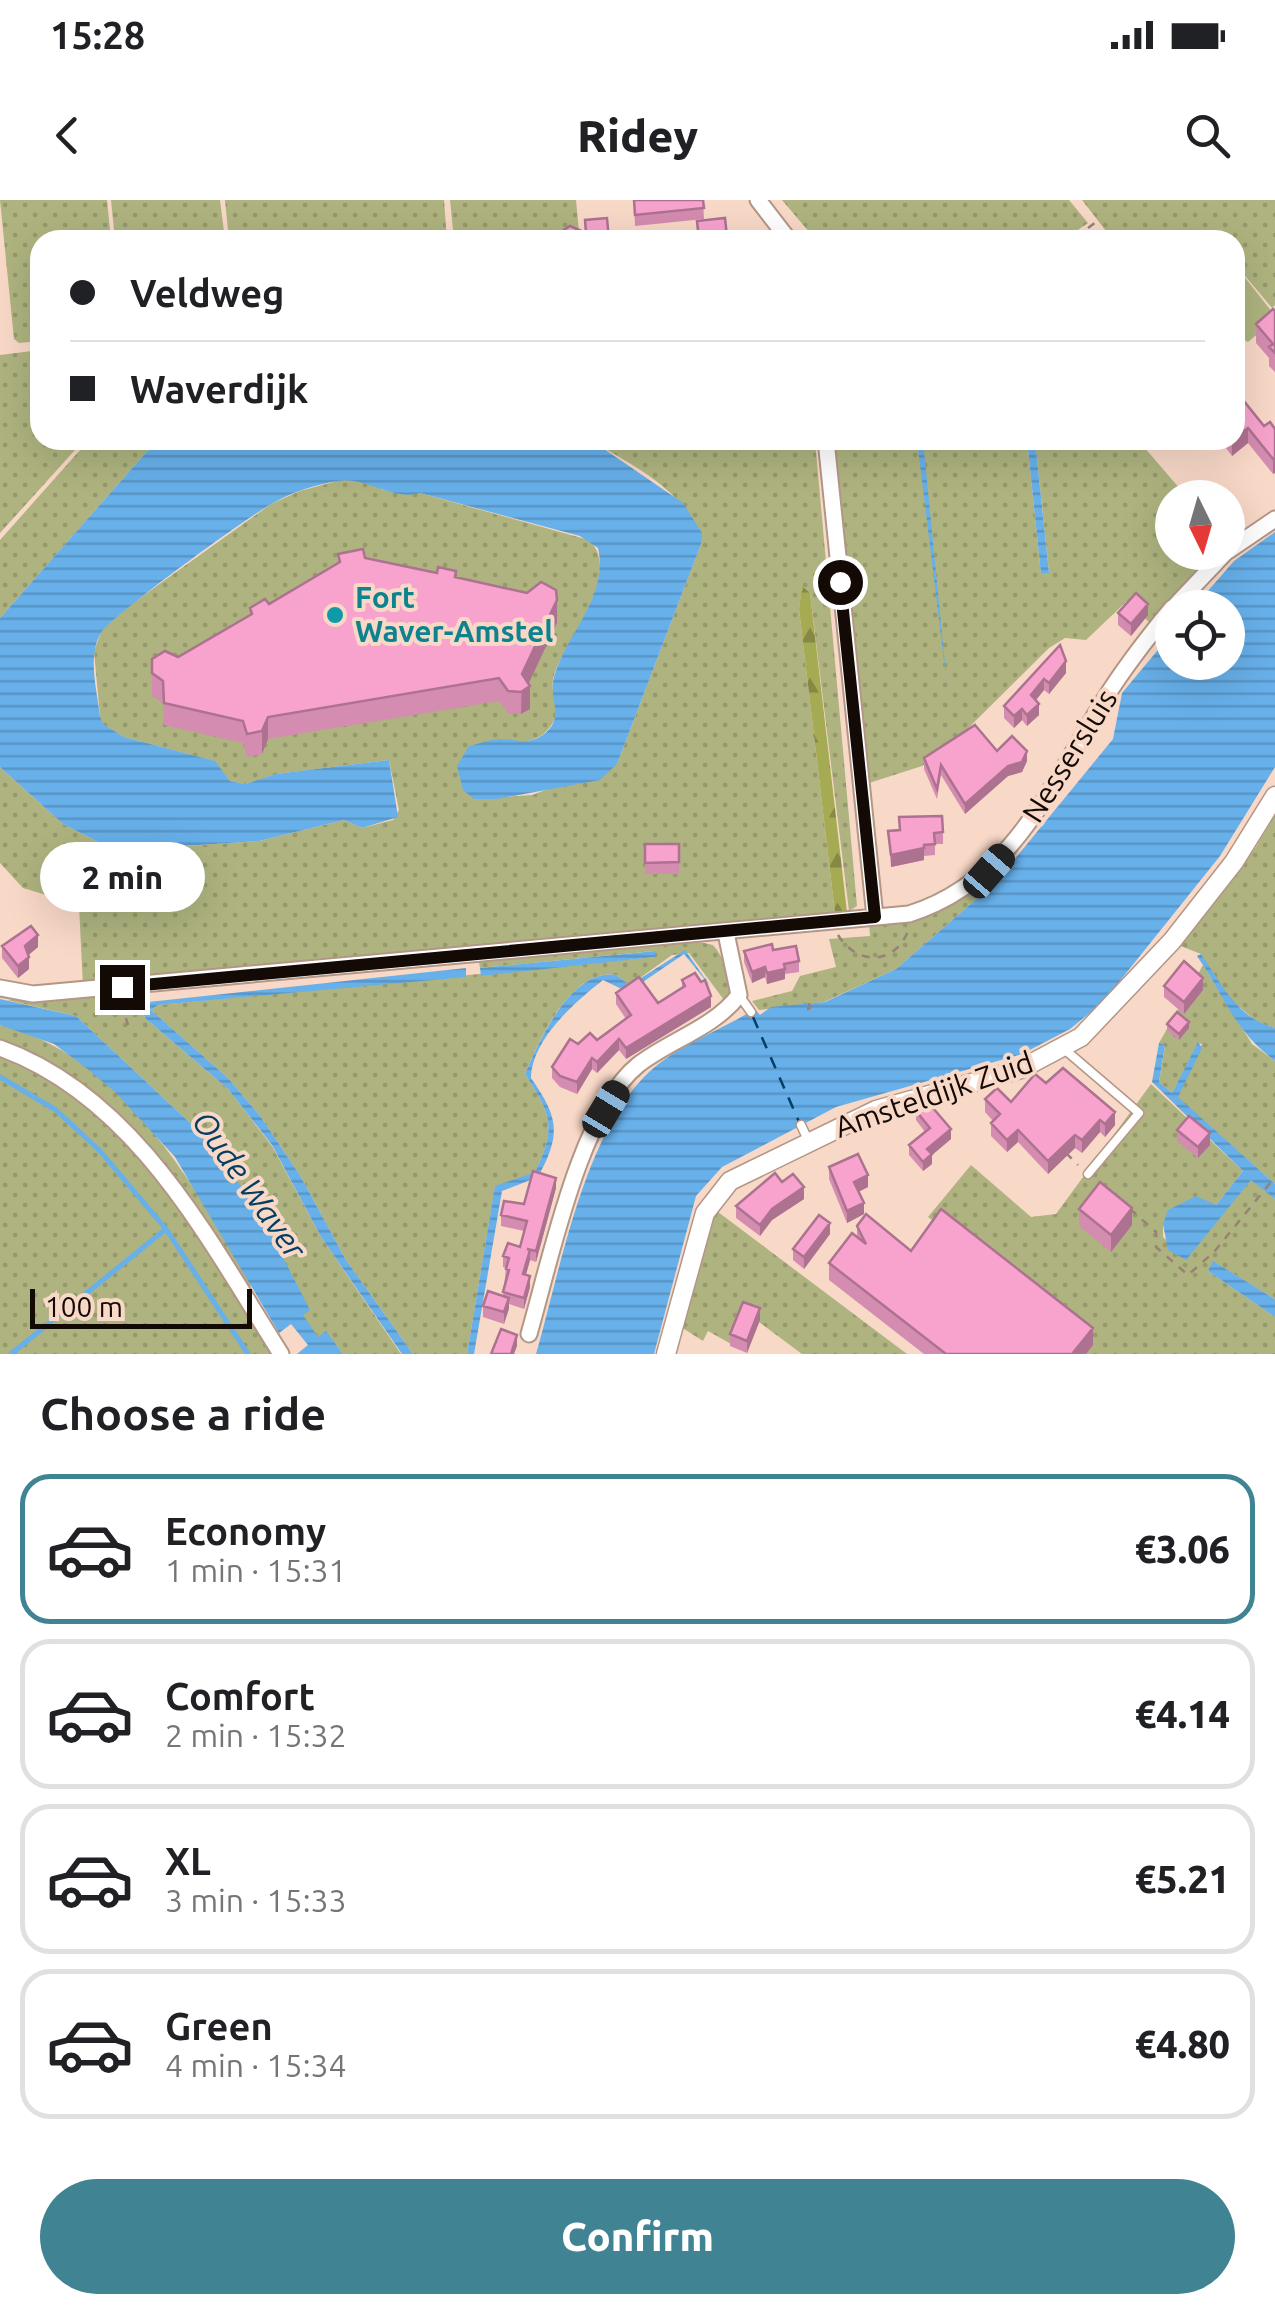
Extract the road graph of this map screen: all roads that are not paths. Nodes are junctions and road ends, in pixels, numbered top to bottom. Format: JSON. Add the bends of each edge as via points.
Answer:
{"nodes":[{"id":1,"x":758,"y":200,"type":"edge"},
{"id":2,"x":782,"y":230,"type":"edge"},
{"id":3,"x":827,"y":450,"type":"edge"},
{"id":4,"x":1275,"y":519,"type":"edge"},
{"id":5,"x":1245,"y":540,"type":"edge"},
{"id":6,"x":1210,"y":570,"type":"edge"},
{"id":7,"x":1190,"y":590,"type":"edge"},
{"id":8,"x":1155,"y":632,"type":"edge"},
{"id":9,"x":1275,"y":796,"type":"edge"},
{"id":10,"x":875,"y":917,"type":"junction"},
{"id":11,"x":726,"y":934,"type":"junction"},
{"id":12,"x":0,"y":988,"type":"edge"},
{"id":13,"x":739,"y":995,"type":"junction"},
{"id":14,"x":751,"y":1012,"type":"dead end"},
{"id":15,"x":0,"y":1048,"type":"edge"},
{"id":16,"x":1063,"y":1048,"type":"junction"},
{"id":17,"x":1088,"y":1174,"type":"road end"},
{"id":18,"x":529,"y":1334,"type":"dead end"},
{"id":19,"x":281,"y":1354,"type":"edge"},
{"id":20,"x":666,"y":1354,"type":"edge"}],
"edges":[{"from":1,"to":2,"type":"street"},
{"from":3,"to":10,"type":"street"},
{"from":4,"to":5,"type":"street","name":"Nessersluis"},
{"from":6,"to":7,"type":"street","name":"Nessersluis"},
{"from":8,"to":10,"type":"street","name":"Nessersluis","via":[[1107,695],[1022,833],[989,871],[946,902]]},
{"from":9,"to":16,"type":"street","name":"Amsteldijk Zuid","via":[[1172,941],[1095,1026]]},
{"from":10,"to":11,"type":"street","name":"Nessersluis"},
{"from":11,"to":12,"type":"street","name":"Nessersluis","via":[[33,994]]},
{"from":11,"to":13,"type":"street"},
{"from":13,"to":14,"type":"lane"},
{"from":13,"to":18,"type":"street","via":[[637,1066],[619,1087],[593,1130],[572,1186]]},
{"from":15,"to":19,"type":"street","via":[[86,1095],[128,1135],[200,1226]]},
{"from":16,"to":17,"type":"lane","via":[[1139,1113]]},
{"from":16,"to":20,"type":"street","name":"Amsteldijk Zuid","via":[[1011,1072],[804,1132],[742,1172],[711,1200]]}]}
